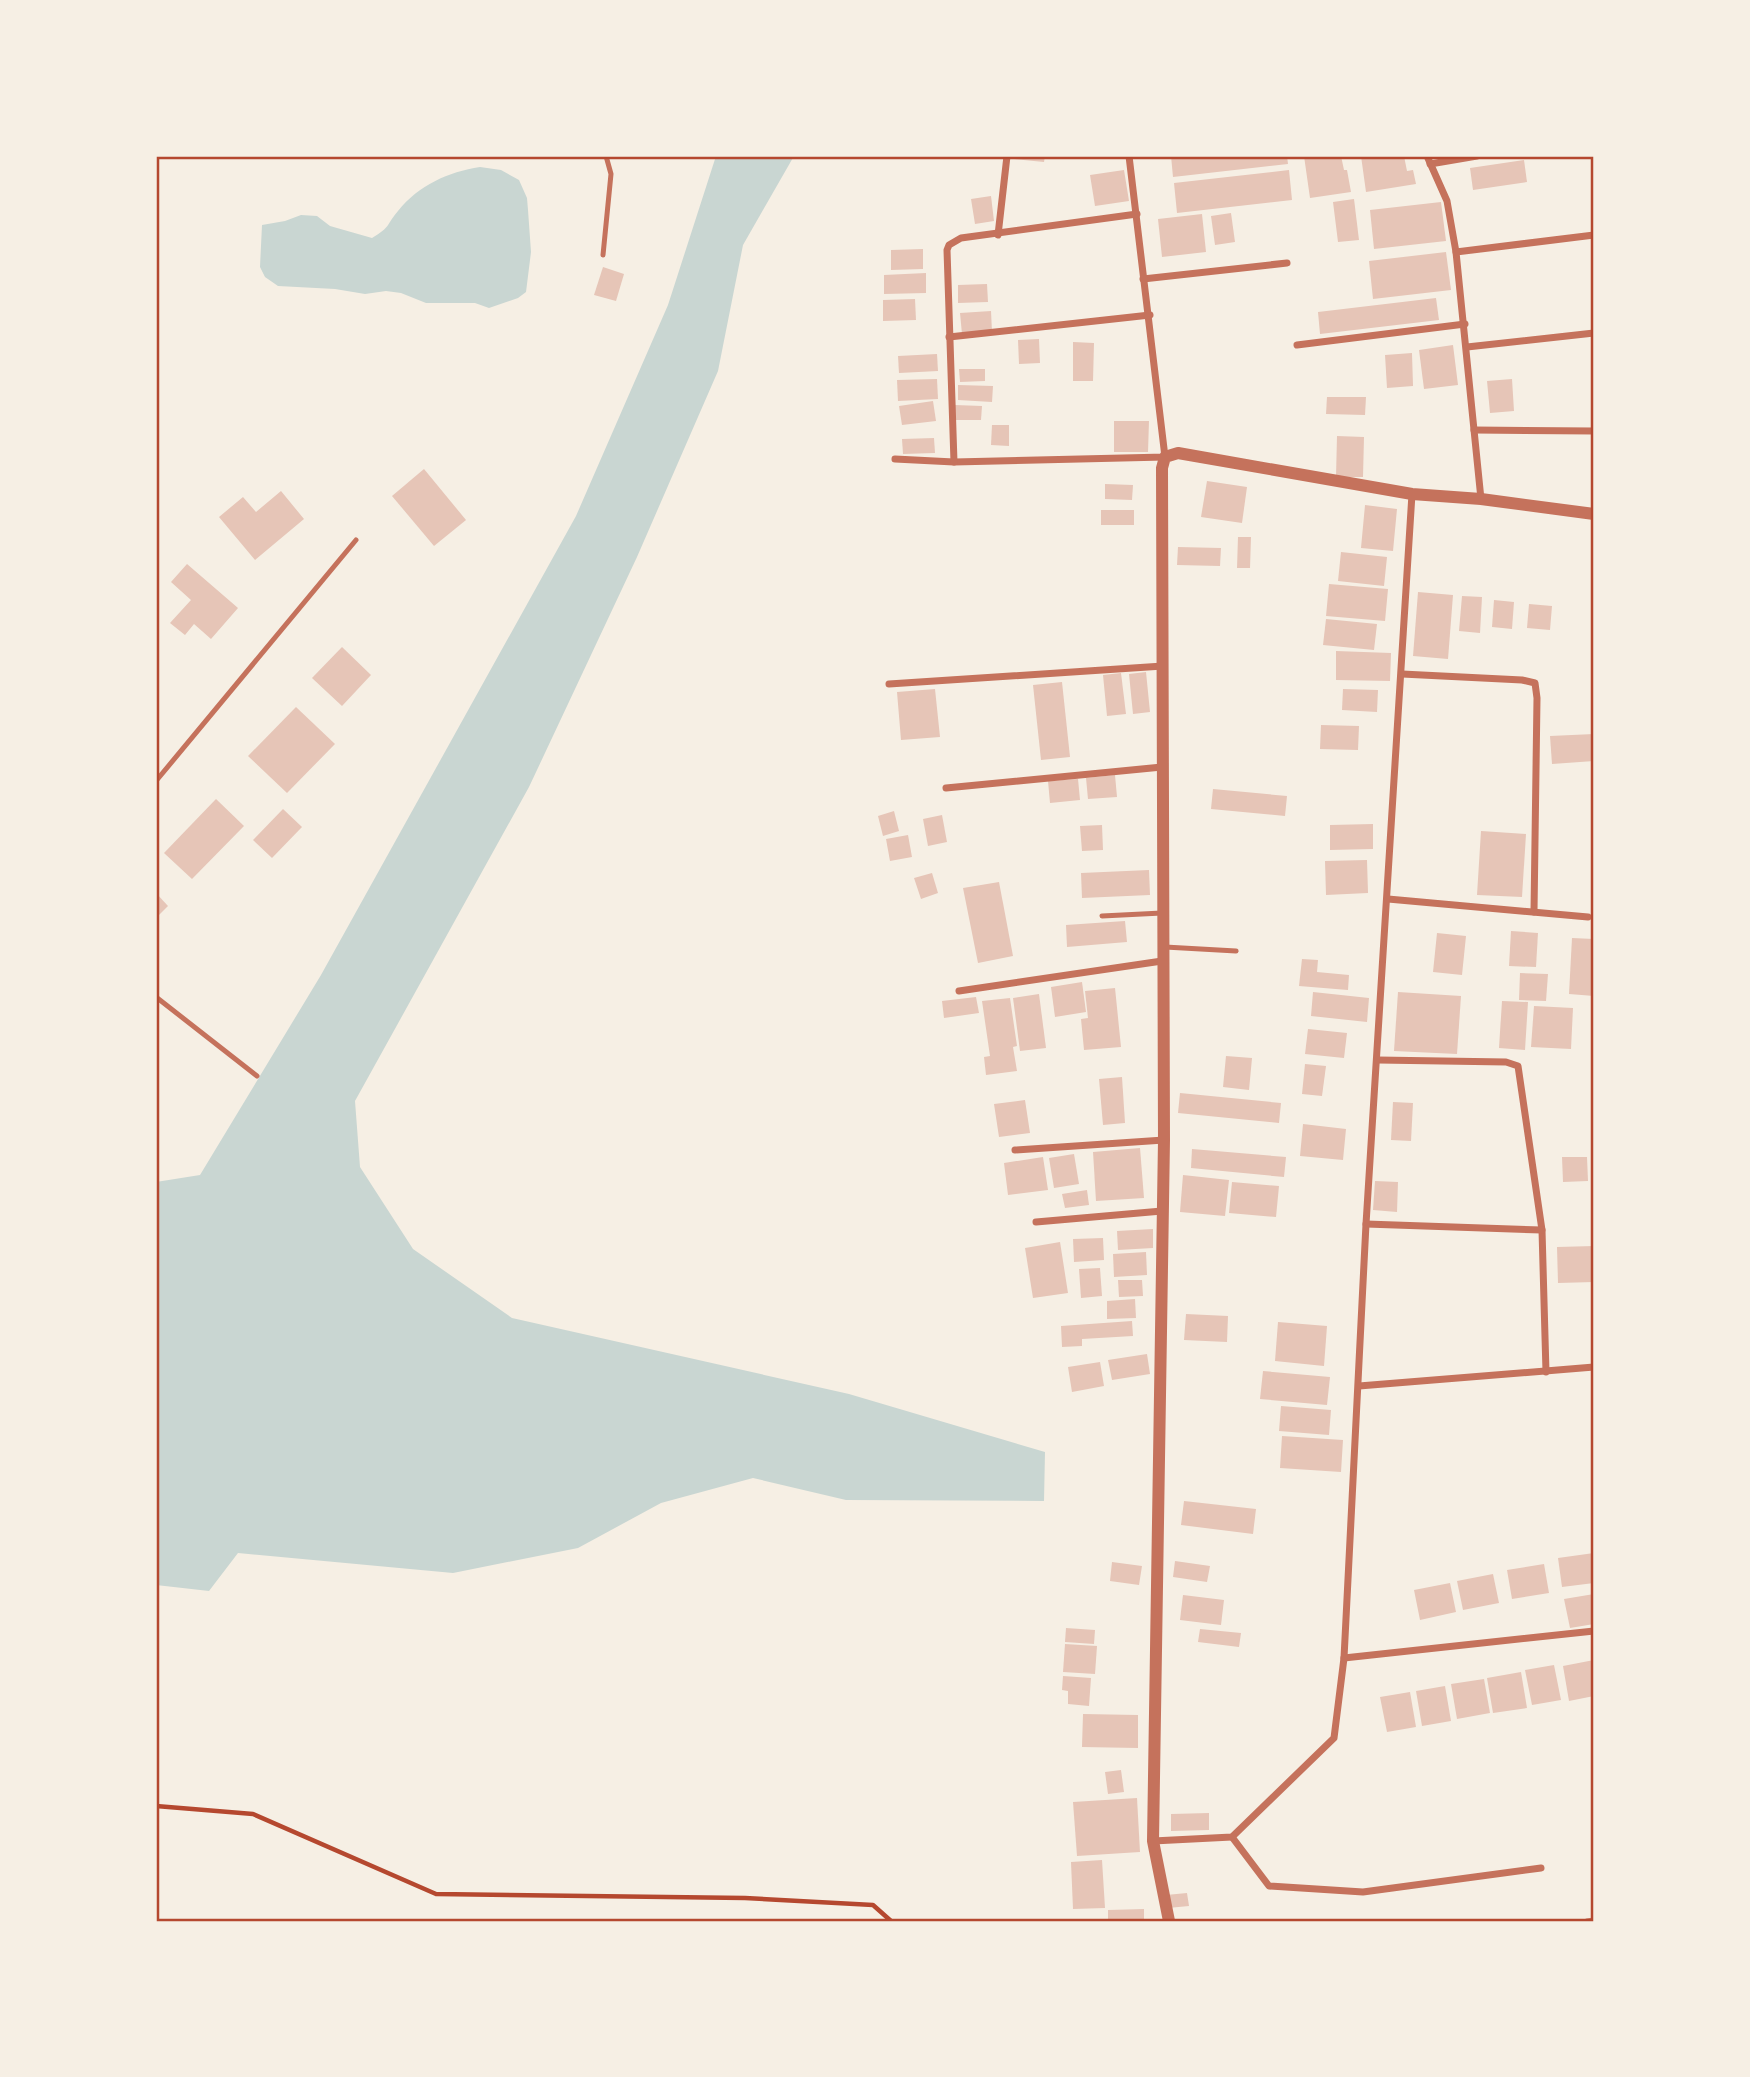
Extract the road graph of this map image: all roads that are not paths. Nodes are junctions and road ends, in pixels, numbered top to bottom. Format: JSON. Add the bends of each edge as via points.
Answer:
{"nodes":[{"id":1,"x":606,"y":156,"type":"edge"},
{"id":2,"x":1007,"y":156,"type":"edge"},
{"id":3,"x":1129,"y":156,"type":"edge"},
{"id":4,"x":1477,"y":156,"type":"edge"},
{"id":5,"x":1428,"y":160,"type":"edge"},
{"id":6,"x":1137,"y":214,"type":"junction"},
{"id":7,"x":998,"y":235,"type":"junction"},
{"id":8,"x":1594,"y":235,"type":"edge"},
{"id":9,"x":1456,"y":252,"type":"junction"},
{"id":10,"x":603,"y":255,"type":"dead end"},
{"id":11,"x":1287,"y":263,"type":"dead end"},
{"id":12,"x":1143,"y":279,"type":"junction"},
{"id":13,"x":1150,"y":315,"type":"junction"},
{"id":14,"x":1465,"y":324,"type":"junction"},
{"id":15,"x":1594,"y":333,"type":"edge"},
{"id":16,"x":949,"y":337,"type":"junction"},
{"id":17,"x":1297,"y":345,"type":"dead end"},
{"id":18,"x":1467,"y":347,"type":"junction"},
{"id":19,"x":1474,"y":430,"type":"junction"},
{"id":20,"x":1594,"y":431,"type":"edge"},
{"id":21,"x":1165,"y":457,"type":"junction"},
{"id":22,"x":895,"y":459,"type":"dead end"},
{"id":23,"x":954,"y":462,"type":"junction"},
{"id":24,"x":1412,"y":494,"type":"junction"},
{"id":25,"x":1481,"y":499,"type":"junction"},
{"id":26,"x":1594,"y":514,"type":"edge"},
{"id":27,"x":356,"y":540,"type":"dead end"},
{"id":28,"x":1163,"y":666,"type":"junction"},
{"id":29,"x":1402,"y":674,"type":"junction"},
{"id":30,"x":889,"y":684,"type":"dead end"},
{"id":31,"x":1162,"y":767,"type":"junction"},
{"id":32,"x":156,"y":781,"type":"edge"},
{"id":33,"x":946,"y":788,"type":"dead end"},
{"id":34,"x":1388,"y":899,"type":"junction"},
{"id":35,"x":1534,"y":912,"type":"junction"},
{"id":36,"x":1162,"y":913,"type":"junction"},
{"id":37,"x":1102,"y":916,"type":"dead end"},
{"id":38,"x":1588,"y":917,"type":"dead end"},
{"id":39,"x":1162,"y":947,"type":"junction"},
{"id":40,"x":1236,"y":951,"type":"dead end"},
{"id":41,"x":1162,"y":961,"type":"junction"},
{"id":42,"x":959,"y":991,"type":"dead end"},
{"id":43,"x":156,"y":997,"type":"edge"},
{"id":44,"x":1378,"y":1060,"type":"junction"},
{"id":45,"x":257,"y":1076,"type":"dead end"},
{"id":46,"x":1164,"y":1140,"type":"junction"},
{"id":47,"x":1015,"y":1150,"type":"dead end"},
{"id":48,"x":1162,"y":1211,"type":"junction"},
{"id":49,"x":1036,"y":1222,"type":"dead end"},
{"id":50,"x":1366,"y":1224,"type":"junction"},
{"id":51,"x":1542,"y":1230,"type":"junction"},
{"id":52,"x":1594,"y":1367,"type":"edge"},
{"id":53,"x":1546,"y":1372,"type":"junction"},
{"id":54,"x":1359,"y":1386,"type":"junction"},
{"id":55,"x":1594,"y":1631,"type":"edge"},
{"id":56,"x":1345,"y":1658,"type":"junction"},
{"id":57,"x":1231,"y":1837,"type":"junction"},
{"id":58,"x":1153,"y":1841,"type":"junction"},
{"id":59,"x":1541,"y":1868,"type":"dead end"},
{"id":60,"x":1169,"y":1921,"type":"edge"}],
"edges":[{"from":1,"to":10,"type":"lane","via":[[611,174]]},
{"from":2,"to":7,"type":"street"},
{"from":3,"to":6,"type":"street"},
{"from":4,"to":5,"type":"street"},
{"from":5,"to":9,"type":"street","via":[[1447,201]]},
{"from":6,"to":7,"type":"street"},
{"from":6,"to":12,"type":"street"},
{"from":7,"to":16,"type":"street","via":[[961,238],[949,245]]},
{"from":8,"to":9,"type":"street"},
{"from":9,"to":14,"type":"street"},
{"from":11,"to":12,"type":"street"},
{"from":12,"to":13,"type":"street"},
{"from":13,"to":16,"type":"street"},
{"from":13,"to":21,"type":"street"},
{"from":14,"to":17,"type":"street"},
{"from":14,"to":18,"type":"street"},
{"from":15,"to":18,"type":"street"},
{"from":16,"to":23,"type":"street"},
{"from":18,"to":19,"type":"street"},
{"from":19,"to":20,"type":"street"},
{"from":19,"to":25,"type":"street"},
{"from":21,"to":23,"type":"street"},
{"from":21,"to":24,"type":"street","via":[[1178,453]]},
{"from":21,"to":28,"type":"street"},
{"from":22,"to":23,"type":"street"},
{"from":24,"to":25,"type":"street"},
{"from":24,"to":29,"type":"street"},
{"from":25,"to":26,"type":"street"},
{"from":27,"to":32,"type":"lane"},
{"from":28,"to":30,"type":"street"},
{"from":28,"to":31,"type":"street"},
{"from":29,"to":34,"type":"street"},
{"from":29,"to":35,"type":"street","via":[[1535,683]]},
{"from":31,"to":33,"type":"street"},
{"from":31,"to":36,"type":"street"},
{"from":34,"to":35,"type":"street"},
{"from":34,"to":44,"type":"street"},
{"from":35,"to":38,"type":"street"},
{"from":36,"to":37,"type":"lane"},
{"from":36,"to":39,"type":"street"},
{"from":39,"to":40,"type":"lane"},
{"from":39,"to":41,"type":"street"},
{"from":41,"to":42,"type":"street"},
{"from":41,"to":46,"type":"street"},
{"from":43,"to":45,"type":"lane"},
{"from":44,"to":50,"type":"street"},
{"from":44,"to":51,"type":"street","via":[[1518,1066]]},
{"from":46,"to":47,"type":"street"},
{"from":46,"to":48,"type":"street"},
{"from":48,"to":49,"type":"street"},
{"from":48,"to":58,"type":"street"},
{"from":50,"to":51,"type":"street"},
{"from":50,"to":54,"type":"street"},
{"from":51,"to":53,"type":"street"},
{"from":52,"to":53,"type":"street"},
{"from":53,"to":54,"type":"street"},
{"from":54,"to":56,"type":"street"},
{"from":55,"to":56,"type":"street"},
{"from":56,"to":57,"type":"street","via":[[1334,1738]]},
{"from":57,"to":58,"type":"street"},
{"from":57,"to":59,"type":"street","via":[[1269,1886],[1363,1892]]},
{"from":58,"to":60,"type":"street"}]}
